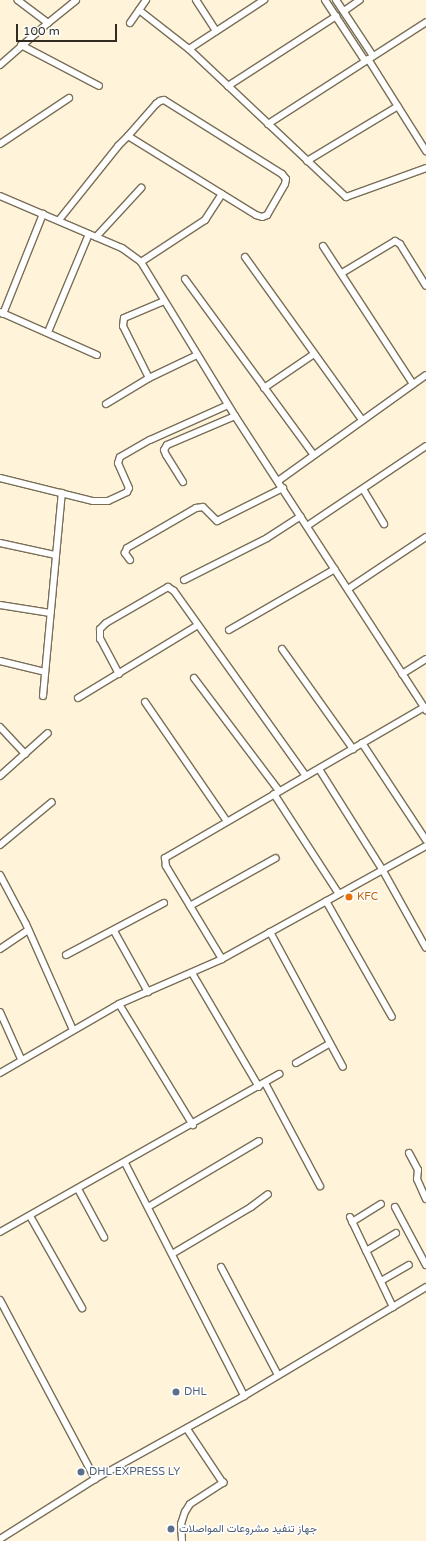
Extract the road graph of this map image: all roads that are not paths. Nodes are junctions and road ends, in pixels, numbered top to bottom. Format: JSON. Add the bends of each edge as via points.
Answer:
{"nodes":[{"id":1,"x":18,"y":0,"type":"edge"},
{"id":2,"x":76,"y":0,"type":"edge"},
{"id":3,"x":146,"y":0,"type":"edge"},
{"id":4,"x":196,"y":0,"type":"edge"},
{"id":5,"x":325,"y":0,"type":"edge"},
{"id":6,"x":336,"y":0,"type":"edge"},
{"id":7,"x":360,"y":0,"type":"edge"},
{"id":8,"x":260,"y":1,"type":"edge"},
{"id":9,"x":139,"y":10,"type":"junction"},
{"id":10,"x":344,"y":11,"type":"junction"},
{"id":11,"x":336,"y":16,"type":"junction"},
{"id":12,"x":426,"y":22,"type":"edge"},
{"id":13,"x":48,"y":23,"type":"junction"},
{"id":14,"x":130,"y":23,"type":"dead end"},
{"id":15,"x":216,"y":31,"type":"junction"},
{"id":16,"x":21,"y":45,"type":"junction"},
{"id":17,"x":189,"y":49,"type":"junction"},
{"id":18,"x":369,"y":59,"type":"junction"},
{"id":19,"x":0,"y":65,"type":"edge"},
{"id":20,"x":99,"y":86,"type":"dead end"},
{"id":21,"x":228,"y":86,"type":"junction"},
{"id":22,"x":69,"y":98,"type":"dead end"},
{"id":23,"x":398,"y":106,"type":"junction"},
{"id":24,"x":268,"y":124,"type":"junction"},
{"id":25,"x":128,"y":136,"type":"junction"},
{"id":26,"x":0,"y":144,"type":"edge"},
{"id":27,"x":426,"y":151,"type":"edge"},
{"id":28,"x":307,"y":161,"type":"junction"},
{"id":29,"x":426,"y":168,"type":"edge"},
{"id":30,"x":141,"y":188,"type":"dead end"},
{"id":31,"x":222,"y":194,"type":"junction"},
{"id":32,"x":0,"y":196,"type":"edge"},
{"id":33,"x":43,"y":214,"type":"junction"},
{"id":34,"x":59,"y":220,"type":"junction"},
{"id":35,"x":89,"y":234,"type":"junction"},
{"id":36,"x":96,"y":236,"type":"junction"},
{"id":37,"x":323,"y":246,"type":"dead end"},
{"id":38,"x":245,"y":257,"type":"dead end"},
{"id":39,"x":141,"y":262,"type":"junction"},
{"id":40,"x":342,"y":273,"type":"junction"},
{"id":41,"x":185,"y":279,"type":"dead end"},
{"id":42,"x":426,"y":286,"type":"edge"},
{"id":43,"x":164,"y":300,"type":"junction"},
{"id":44,"x":1,"y":313,"type":"edge"},
{"id":45,"x":48,"y":332,"type":"junction"},
{"id":46,"x":314,"y":354,"type":"junction"},
{"id":47,"x":97,"y":355,"type":"dead end"},
{"id":48,"x":197,"y":355,"type":"junction"},
{"id":49,"x":426,"y":375,"type":"edge"},
{"id":50,"x":150,"y":378,"type":"junction"},
{"id":51,"x":413,"y":384,"type":"junction"},
{"id":52,"x":264,"y":388,"type":"junction"},
{"id":53,"x":106,"y":404,"type":"dead end"},
{"id":54,"x":228,"y":405,"type":"junction"},
{"id":55,"x":235,"y":416,"type":"junction"},
{"id":56,"x":362,"y":420,"type":"junction"},
{"id":57,"x":426,"y":446,"type":"edge"},
{"id":58,"x":314,"y":455,"type":"junction"},
{"id":59,"x":0,"y":478,"type":"edge"},
{"id":60,"x":278,"y":481,"type":"junction"},
{"id":61,"x":183,"y":482,"type":"dead end"},
{"id":62,"x":283,"y":488,"type":"junction"},
{"id":63,"x":362,"y":489,"type":"junction"},
{"id":64,"x":62,"y":493,"type":"junction"},
{"id":65,"x":301,"y":516,"type":"junction"},
{"id":66,"x":384,"y":524,"type":"dead end"},
{"id":67,"x":307,"y":526,"type":"junction"},
{"id":68,"x":426,"y":537,"type":"edge"},
{"id":69,"x":0,"y":543,"type":"edge"},
{"id":70,"x":55,"y":555,"type":"junction"},
{"id":71,"x":130,"y":560,"type":"dead end"},
{"id":72,"x":335,"y":569,"type":"junction"},
{"id":73,"x":184,"y":580,"type":"dead end"},
{"id":74,"x":348,"y":589,"type":"junction"},
{"id":75,"x":0,"y":605,"type":"edge"},
{"id":76,"x":50,"y":613,"type":"junction"},
{"id":77,"x":198,"y":625,"type":"junction"},
{"id":78,"x":229,"y":630,"type":"dead end"},
{"id":79,"x":282,"y":649,"type":"dead end"},
{"id":80,"x":426,"y":659,"type":"edge"},
{"id":81,"x":0,"y":661,"type":"edge"},
{"id":82,"x":45,"y":672,"type":"junction"},
{"id":83,"x":119,"y":674,"type":"junction"},
{"id":84,"x":402,"y":674,"type":"junction"},
{"id":85,"x":194,"y":678,"type":"dead end"},
{"id":86,"x":43,"y":696,"type":"dead end"},
{"id":87,"x":78,"y":698,"type":"dead end"},
{"id":88,"x":145,"y":702,"type":"dead end"},
{"id":89,"x":425,"y":709,"type":"edge"},
{"id":90,"x":0,"y":727,"type":"edge"},
{"id":91,"x":48,"y":732,"type":"dead end"},
{"id":92,"x":362,"y":743,"type":"junction"},
{"id":93,"x":353,"y":749,"type":"junction"},
{"id":94,"x":24,"y":754,"type":"junction"},
{"id":95,"x":319,"y":769,"type":"junction"},
{"id":96,"x":0,"y":776,"type":"edge"},
{"id":97,"x":306,"y":776,"type":"junction"},
{"id":98,"x":277,"y":793,"type":"junction"},
{"id":99,"x":52,"y":802,"type":"dead end"},
{"id":100,"x":226,"y":820,"type":"junction"},
{"id":101,"x":426,"y":840,"type":"edge"},
{"id":102,"x":0,"y":845,"type":"edge"},
{"id":103,"x":426,"y":846,"type":"edge"},
{"id":104,"x":276,"y":858,"type":"dead end"},
{"id":105,"x":382,"y":869,"type":"junction"},
{"id":106,"x":0,"y":875,"type":"edge"},
{"id":107,"x":339,"y":894,"type":"junction"},
{"id":108,"x":326,"y":901,"type":"junction"},
{"id":109,"x":164,"y":903,"type":"dead end"},
{"id":110,"x":190,"y":906,"type":"junction"},
{"id":111,"x":28,"y":930,"type":"junction"},
{"id":112,"x":114,"y":932,"type":"junction"},
{"id":113,"x":270,"y":932,"type":"junction"},
{"id":114,"x":426,"y":948,"type":"edge"},
{"id":115,"x":0,"y":949,"type":"edge"},
{"id":116,"x":66,"y":955,"type":"dead end"},
{"id":117,"x":222,"y":959,"type":"junction"},
{"id":118,"x":192,"y":973,"type":"junction"},
{"id":119,"x":148,"y":992,"type":"junction"},
{"id":120,"x":119,"y":1004,"type":"junction"},
{"id":121,"x":0,"y":1012,"type":"edge"},
{"id":122,"x":392,"y":1017,"type":"dead end"},
{"id":123,"x":73,"y":1030,"type":"junction"},
{"id":124,"x":330,"y":1043,"type":"junction"},
{"id":125,"x":21,"y":1059,"type":"junction"},
{"id":126,"x":296,"y":1063,"type":"dead end"},
{"id":127,"x":343,"y":1067,"type":"dead end"},
{"id":128,"x":0,"y":1073,"type":"edge"},
{"id":129,"x":279,"y":1074,"type":"dead end"},
{"id":130,"x":265,"y":1083,"type":"junction"},
{"id":131,"x":259,"y":1087,"type":"junction"},
{"id":132,"x":193,"y":1125,"type":"junction"},
{"id":133,"x":259,"y":1141,"type":"dead end"},
{"id":134,"x":409,"y":1153,"type":"dead end"},
{"id":135,"x":125,"y":1163,"type":"junction"},
{"id":136,"x":320,"y":1186,"type":"dead end"},
{"id":137,"x":78,"y":1189,"type":"junction"},
{"id":138,"x":268,"y":1194,"type":"dead end"},
{"id":139,"x":426,"y":1199,"type":"edge"},
{"id":140,"x":382,"y":1204,"type":"dead end"},
{"id":141,"x":148,"y":1207,"type":"junction"},
{"id":142,"x":395,"y":1207,"type":"dead end"},
{"id":143,"x":30,"y":1216,"type":"junction"},
{"id":144,"x":0,"y":1232,"type":"edge"},
{"id":145,"x":396,"y":1233,"type":"dead end"},
{"id":146,"x":104,"y":1237,"type":"dead end"},
{"id":147,"x":366,"y":1251,"type":"junction"},
{"id":148,"x":172,"y":1254,"type":"junction"},
{"id":149,"x":424,"y":1255,"type":"edge"},
{"id":150,"x":409,"y":1265,"type":"dead end"},
{"id":151,"x":426,"y":1265,"type":"edge"},
{"id":152,"x":221,"y":1267,"type":"dead end"},
{"id":153,"x":381,"y":1281,"type":"junction"},
{"id":154,"x":426,"y":1287,"type":"edge"},
{"id":155,"x":0,"y":1300,"type":"edge"},
{"id":156,"x":393,"y":1306,"type":"junction"},
{"id":157,"x":82,"y":1308,"type":"dead end"},
{"id":158,"x":278,"y":1375,"type":"junction"},
{"id":159,"x":244,"y":1396,"type":"junction"},
{"id":160,"x":187,"y":1428,"type":"junction"},
{"id":161,"x":95,"y":1479,"type":"junction"},
{"id":162,"x":0,"y":1539,"type":"edge"},
{"id":163,"x":182,"y":1541,"type":"edge"}],
"edges":[{"from":1,"to":13,"type":"street"},
{"from":2,"to":13,"type":"street"},
{"from":3,"to":9,"type":"street"},
{"from":4,"to":15,"type":"street"},
{"from":5,"to":11,"type":"street"},
{"from":6,"to":10,"type":"street"},
{"from":7,"to":10,"type":"street"},
{"from":8,"to":15,"type":"street"},
{"from":9,"to":14,"type":"street"},
{"from":9,"to":17,"type":"street"},
{"from":10,"to":18,"type":"street"},
{"from":11,"to":18,"type":"street"},
{"from":11,"to":21,"type":"street"},
{"from":12,"to":18,"type":"street"},
{"from":13,"to":16,"type":"street"},
{"from":15,"to":17,"type":"street"},
{"from":16,"to":19,"type":"street"},
{"from":16,"to":20,"type":"street"},
{"from":17,"to":21,"type":"street"},
{"from":18,"to":23,"type":"street"},
{"from":18,"to":24,"type":"street"},
{"from":21,"to":24,"type":"street"},
{"from":22,"to":26,"type":"street"},
{"from":23,"to":27,"type":"street"},
{"from":23,"to":28,"type":"street"},
{"from":24,"to":28,"type":"street"},
{"from":25,"to":31,"type":"street"},
{"from":25,"to":31,"type":"street","via":[[156,104],[164,100],[282,174],[286,179],[267,215],[262,217]]},
{"from":25,"to":34,"type":"street"},
{"from":28,"to":29,"type":"street","via":[[346,197]]},
{"from":30,"to":36,"type":"street"},
{"from":31,"to":39,"type":"street","via":[[205,220]]},
{"from":32,"to":33,"type":"street"},
{"from":33,"to":34,"type":"street"},
{"from":33,"to":44,"type":"street"},
{"from":34,"to":35,"type":"street"},
{"from":35,"to":36,"type":"street"},
{"from":35,"to":45,"type":"street"},
{"from":36,"to":39,"type":"street","via":[[122,248]]},
{"from":37,"to":40,"type":"street"},
{"from":38,"to":46,"type":"street"},
{"from":39,"to":43,"type":"street"},
{"from":40,"to":42,"type":"street","via":[[395,241],[400,244]]},
{"from":40,"to":51,"type":"street"},
{"from":41,"to":52,"type":"street"},
{"from":43,"to":48,"type":"street"},
{"from":43,"to":50,"type":"street","via":[[124,318],[122,326]]},
{"from":44,"to":45,"type":"street"},
{"from":45,"to":47,"type":"street"},
{"from":46,"to":52,"type":"street"},
{"from":46,"to":56,"type":"street"},
{"from":48,"to":50,"type":"street"},
{"from":48,"to":54,"type":"street"},
{"from":49,"to":51,"type":"street"},
{"from":50,"to":53,"type":"street"},
{"from":51,"to":56,"type":"street"},
{"from":52,"to":58,"type":"street"},
{"from":54,"to":55,"type":"street"},
{"from":54,"to":64,"type":"street","via":[[150,440],[120,457],[118,463],[128,483],[127,492],[108,501],[93,501]]},
{"from":55,"to":60,"type":"street"},
{"from":55,"to":61,"type":"street","via":[[167,445],[164,450],[166,456]]},
{"from":56,"to":58,"type":"street"},
{"from":57,"to":63,"type":"street"},
{"from":58,"to":60,"type":"street"},
{"from":59,"to":64,"type":"street"},
{"from":60,"to":62,"type":"street"},
{"from":62,"to":65,"type":"street"},
{"from":62,"to":71,"type":"street","via":[[217,521],[203,507],[196,508],[127,548],[125,553]]},
{"from":63,"to":66,"type":"street"},
{"from":63,"to":67,"type":"street"},
{"from":64,"to":70,"type":"street"},
{"from":65,"to":67,"type":"street"},
{"from":65,"to":73,"type":"street","via":[[267,538]]},
{"from":67,"to":72,"type":"street"},
{"from":68,"to":74,"type":"street"},
{"from":69,"to":70,"type":"street"},
{"from":70,"to":76,"type":"street"},
{"from":72,"to":74,"type":"street"},
{"from":72,"to":78,"type":"street"},
{"from":74,"to":84,"type":"street"},
{"from":75,"to":76,"type":"street"},
{"from":76,"to":82,"type":"street"},
{"from":77,"to":83,"type":"street"},
{"from":77,"to":83,"type":"street","via":[[168,587],[118,615],[100,629],[100,639]]},
{"from":77,"to":97,"type":"street"},
{"from":79,"to":93,"type":"street"},
{"from":80,"to":84,"type":"street"},
{"from":81,"to":82,"type":"street"},
{"from":82,"to":86,"type":"street"},
{"from":83,"to":87,"type":"street"},
{"from":84,"to":89,"type":"street"},
{"from":85,"to":98,"type":"street"},
{"from":88,"to":100,"type":"street"},
{"from":89,"to":92,"type":"street"},
{"from":90,"to":94,"type":"street"},
{"from":91,"to":94,"type":"street"},
{"from":92,"to":93,"type":"street"},
{"from":92,"to":101,"type":"street"},
{"from":93,"to":95,"type":"street"},
{"from":94,"to":96,"type":"street"},
{"from":95,"to":97,"type":"street"},
{"from":95,"to":105,"type":"street"},
{"from":97,"to":98,"type":"street"},
{"from":98,"to":100,"type":"street"},
{"from":98,"to":107,"type":"street"},
{"from":99,"to":102,"type":"street"},
{"from":100,"to":110,"type":"street","via":[[165,858],[166,866]]},
{"from":103,"to":105,"type":"street"},
{"from":104,"to":110,"type":"street"},
{"from":105,"to":107,"type":"street"},
{"from":105,"to":114,"type":"street"},
{"from":106,"to":111,"type":"street"},
{"from":107,"to":108,"type":"street"},
{"from":108,"to":113,"type":"street"},
{"from":108,"to":122,"type":"street"},
{"from":109,"to":112,"type":"street"},
{"from":110,"to":117,"type":"street"},
{"from":111,"to":115,"type":"street"},
{"from":111,"to":123,"type":"street"},
{"from":112,"to":116,"type":"street"},
{"from":112,"to":119,"type":"street"},
{"from":113,"to":117,"type":"street"},
{"from":113,"to":124,"type":"street"},
{"from":117,"to":118,"type":"street"},
{"from":118,"to":119,"type":"street"},
{"from":118,"to":131,"type":"street"},
{"from":119,"to":120,"type":"street"},
{"from":120,"to":123,"type":"street"},
{"from":120,"to":132,"type":"street"},
{"from":121,"to":125,"type":"street"},
{"from":123,"to":125,"type":"street"},
{"from":124,"to":126,"type":"street"},
{"from":124,"to":127,"type":"street"},
{"from":125,"to":128,"type":"street"},
{"from":129,"to":130,"type":"street"},
{"from":130,"to":131,"type":"street"},
{"from":130,"to":136,"type":"street"},
{"from":131,"to":132,"type":"street"},
{"from":132,"to":135,"type":"street"},
{"from":133,"to":141,"type":"street"},
{"from":134,"to":139,"type":"street","via":[[418,1170],[417,1179]]},
{"from":135,"to":137,"type":"street"},
{"from":135,"to":141,"type":"street"},
{"from":137,"to":143,"type":"street"},
{"from":137,"to":146,"type":"street"},
{"from":138,"to":148,"type":"street","via":[[251,1207]]},
{"from":140,"to":147,"type":"street","via":[[351,1219]]},
{"from":141,"to":148,"type":"street"},
{"from":142,"to":149,"type":"street"},
{"from":143,"to":144,"type":"street"},
{"from":143,"to":157,"type":"street"},
{"from":145,"to":147,"type":"street"},
{"from":147,"to":153,"type":"street"},
{"from":148,"to":159,"type":"street"},
{"from":149,"to":151,"type":"street"},
{"from":150,"to":153,"type":"street"},
{"from":152,"to":158,"type":"street"},
{"from":153,"to":156,"type":"street"},
{"from":154,"to":156,"type":"street"},
{"from":155,"to":161,"type":"street"},
{"from":156,"to":158,"type":"street"},
{"from":158,"to":159,"type":"street"},
{"from":159,"to":160,"type":"street"},
{"from":160,"to":161,"type":"street"},
{"from":160,"to":163,"type":"street","via":[[224,1482],[190,1504],[181,1524]]},
{"from":161,"to":162,"type":"street"}]}
